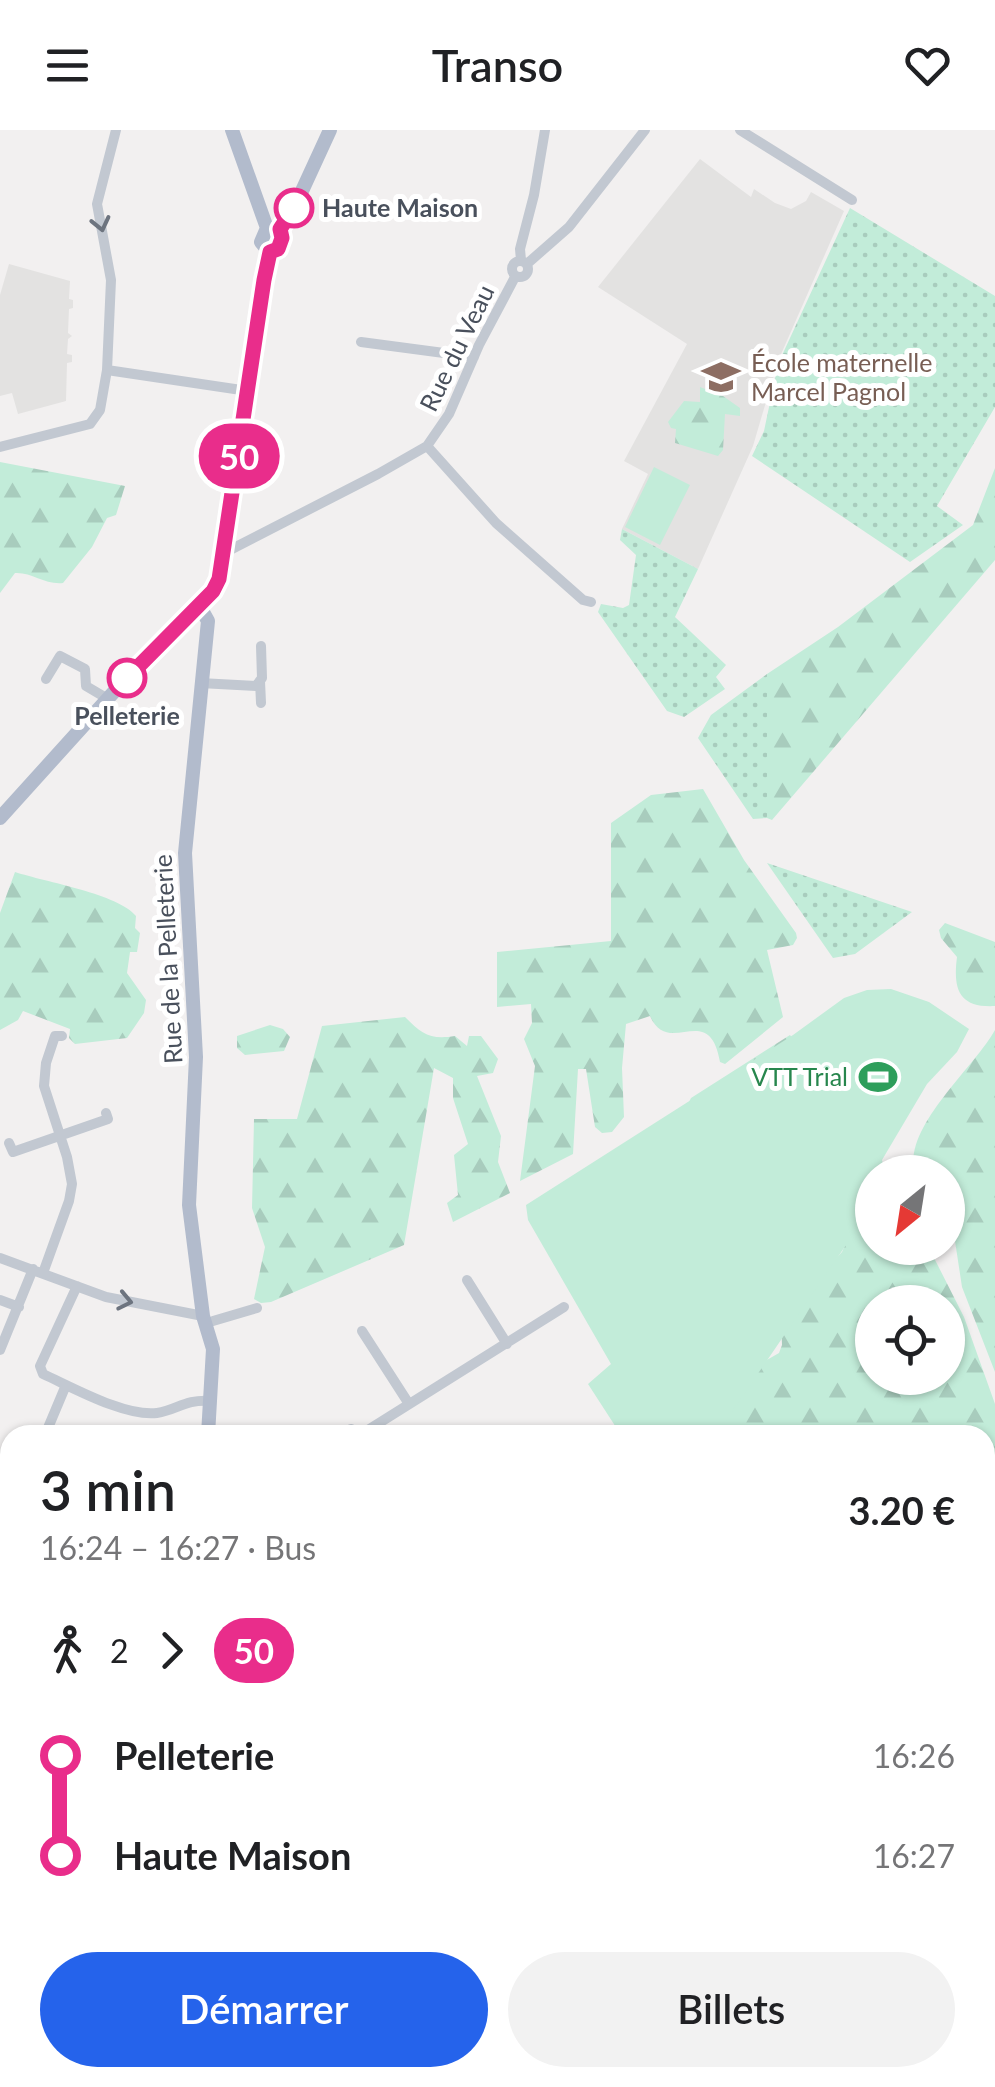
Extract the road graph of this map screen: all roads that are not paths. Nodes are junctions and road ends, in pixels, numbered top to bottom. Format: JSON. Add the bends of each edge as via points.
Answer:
{"nodes":[{"id":1,"x":116,"y":130,"type":"edge"},
{"id":2,"x":232,"y":130,"type":"edge"},
{"id":3,"x":330,"y":130,"type":"edge"},
{"id":4,"x":545,"y":130,"type":"edge"},
{"id":5,"x":645,"y":130,"type":"edge"},
{"id":6,"x":740,"y":130,"type":"edge"},
{"id":7,"x":852,"y":200,"type":"dead end"},
{"id":8,"x":273,"y":229,"type":"junction"},
{"id":9,"x":524,"y":262,"type":"junction"},
{"id":10,"x":361,"y":342,"type":"dead end"},
{"id":11,"x":474,"y":358,"type":"junction"},
{"id":12,"x":107,"y":370,"type":"junction"},
{"id":13,"x":248,"y":390,"type":"junction"},
{"id":14,"x":426,"y":446,"type":"junction"},
{"id":15,"x":0,"y":448,"type":"edge"},
{"id":16,"x":226,"y":552,"type":"junction"},
{"id":17,"x":591,"y":602,"type":"dead end"},
{"id":18,"x":199,"y":605,"type":"junction"},
{"id":19,"x":260,"y":646,"type":"dead end"},
{"id":20,"x":46,"y":679,"type":"dead end"},
{"id":21,"x":260,"y":681,"type":"junction"},
{"id":22,"x":200,"y":683,"type":"junction"},
{"id":23,"x":108,"y":699,"type":"junction"},
{"id":24,"x":261,"y":703,"type":"dead end"},
{"id":25,"x":0,"y":818,"type":"edge"},
{"id":26,"x":62,"y":1036,"type":"dead end"},
{"id":27,"x":106,"y":1112,"type":"dead end"},
{"id":28,"x":59,"y":1137,"type":"junction"},
{"id":29,"x":9,"y":1143,"type":"dead end"},
{"id":30,"x":0,"y":1258,"type":"edge"},
{"id":31,"x":38,"y":1271,"type":"junction"},
{"id":32,"x":467,"y":1280,"type":"dead end"},
{"id":33,"x":78,"y":1286,"type":"junction"},
{"id":34,"x":0,"y":1300,"type":"edge"},
{"id":35,"x":19,"y":1306,"type":"junction"},
{"id":36,"x":564,"y":1307,"type":"dead end"},
{"id":37,"x":257,"y":1308,"type":"dead end"},
{"id":38,"x":206,"y":1317,"type":"junction"},
{"id":39,"x":362,"y":1331,"type":"dead end"},
{"id":40,"x":507,"y":1344,"type":"junction"},
{"id":41,"x":0,"y":1350,"type":"edge"},
{"id":42,"x":66,"y":1385,"type":"junction"},
{"id":43,"x":211,"y":1402,"type":"junction"},
{"id":44,"x":409,"y":1404,"type":"junction"},
{"id":45,"x":49,"y":1425,"type":"edge"},
{"id":46,"x":209,"y":1425,"type":"edge"},
{"id":47,"x":376,"y":1425,"type":"edge"}],
"edges":[{"from":1,"to":12,"type":"street","one_way":true,"via":[[97,204],[111,280]]},
{"from":2,"to":8,"type":"main road"},
{"from":3,"to":8,"type":"main road","via":[[290,216]]},
{"from":4,"to":9,"type":"street","via":[[520,249]]},
{"from":5,"to":9,"type":"street","name":"Rue du Veau","via":[[568,227]]},
{"from":6,"to":7,"type":"street"},
{"from":8,"to":13,"type":"main road","via":[[281,242],[270,252]]},
{"from":9,"to":11,"type":"street","name":"Rue du Veau","via":[[523,276],[515,277]]},
{"from":10,"to":11,"type":"street"},
{"from":11,"to":14,"type":"street","name":"Rue du Veau"},
{"from":12,"to":13,"type":"street"},
{"from":12,"to":15,"type":"street","via":[[100,410],[90,424]]},
{"from":13,"to":16,"type":"main road"},
{"from":14,"to":16,"type":"street","name":"Rue du Veau"},
{"from":14,"to":17,"type":"street","via":[[496,523]]},
{"from":16,"to":18,"type":"main road","via":[[217,584]]},
{"from":18,"to":22,"type":"main road","name":"Rue de la Pelleterie","via":[[208,621]]},
{"from":18,"to":23,"type":"main road"},
{"from":19,"to":21,"type":"street"},
{"from":20,"to":23,"type":"street","via":[[60,656],[85,670],[86,686]]},
{"from":21,"to":22,"type":"street"},
{"from":21,"to":24,"type":"street"},
{"from":22,"to":38,"type":"main road","name":"Rue de la Pelleterie","via":[[184,853],[196,1057],[189,1204]]},
{"from":23,"to":25,"type":"main road"},
{"from":26,"to":28,"type":"street","via":[[55,1036],[43,1074]]},
{"from":27,"to":28,"type":"street","via":[[108,1119]]},
{"from":28,"to":29,"type":"street","via":[[13,1152]]},
{"from":28,"to":31,"type":"street","via":[[71,1194]]},
{"from":30,"to":31,"type":"street"},
{"from":31,"to":33,"type":"street"},
{"from":31,"to":35,"type":"street"},
{"from":32,"to":40,"type":"street"},
{"from":33,"to":38,"type":"street","one_way":true},
{"from":33,"to":42,"type":"street","via":[[40,1366]]},
{"from":34,"to":35,"type":"street"},
{"from":35,"to":41,"type":"street"},
{"from":36,"to":40,"type":"street"},
{"from":37,"to":38,"type":"street"},
{"from":38,"to":43,"type":"main road","name":"Rue de la Pelleterie","via":[[221,1344]]},
{"from":39,"to":44,"type":"street"},
{"from":40,"to":44,"type":"street"},
{"from":42,"to":43,"type":"street","via":[[98,1402],[156,1413],[194,1400]]},
{"from":42,"to":45,"type":"street"},
{"from":43,"to":46,"type":"main road","name":"Rue de la Pelleterie"},
{"from":44,"to":47,"type":"street"}]}
